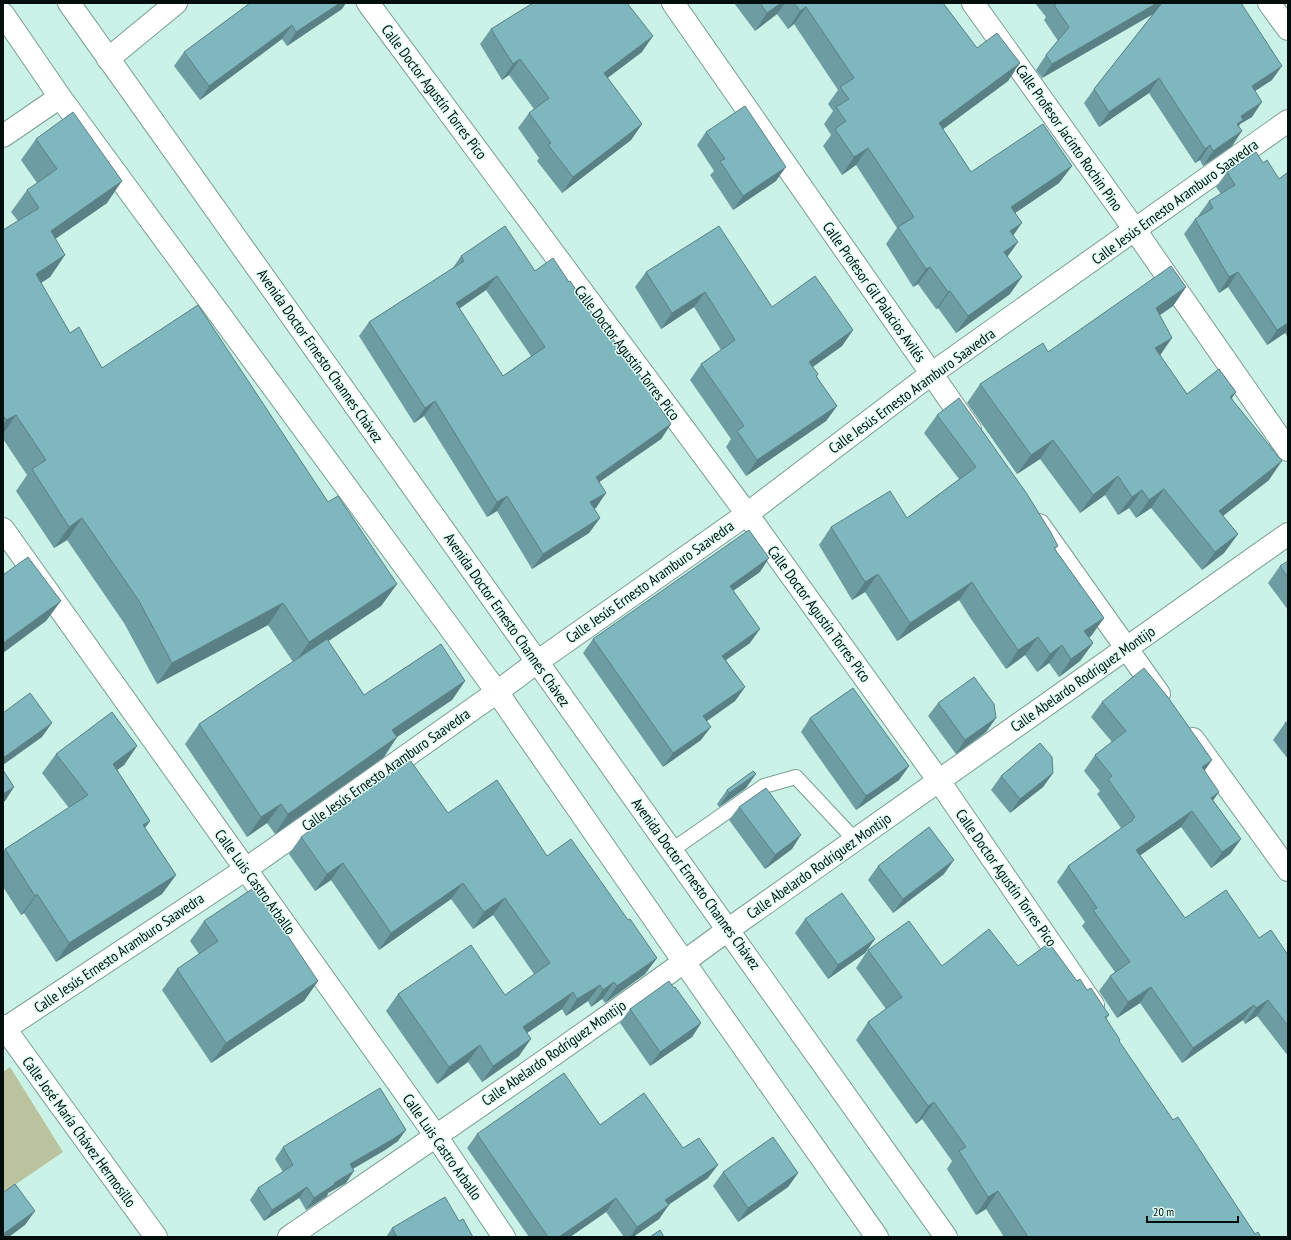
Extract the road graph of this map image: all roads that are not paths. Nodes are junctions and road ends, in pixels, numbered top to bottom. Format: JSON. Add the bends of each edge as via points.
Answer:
{"nodes":[{"id":1,"x":69,"y":3,"type":"edge"},
{"id":2,"x":176,"y":3,"type":"edge"},
{"id":3,"x":368,"y":3,"type":"edge"},
{"id":4,"x":673,"y":3,"type":"edge"},
{"id":5,"x":973,"y":3,"type":"edge"},
{"id":6,"x":1269,"y":3,"type":"edge"},
{"id":7,"x":3,"y":14,"type":"edge"},
{"id":8,"x":1288,"y":29,"type":"edge"},
{"id":9,"x":108,"y":59,"type":"junction"},
{"id":10,"x":60,"y":97,"type":"junction"},
{"id":11,"x":1288,"y":121,"type":"edge"},
{"id":12,"x":3,"y":136,"type":"edge"},
{"id":13,"x":1135,"y":230,"type":"junction"},
{"id":14,"x":931,"y":374,"type":"junction"},
{"id":15,"x":981,"y":444,"type":"edge"},
{"id":16,"x":1288,"y":450,"type":"edge"},
{"id":17,"x":1027,"y":508,"type":"edge"},
{"id":18,"x":747,"y":514,"type":"junction"},
{"id":19,"x":3,"y":529,"type":"edge"},
{"id":20,"x":1288,"y":534,"type":"edge"},
{"id":21,"x":1126,"y":648,"type":"junction"},
{"id":22,"x":537,"y":662,"type":"junction"},
{"id":23,"x":497,"y":692,"type":"junction"},
{"id":24,"x":939,"y":781,"type":"junction"},
{"id":25,"x":856,"y":840,"type":"junction"},
{"id":26,"x":672,"y":850,"type":"junction"},
{"id":27,"x":246,"y":869,"type":"junction"},
{"id":28,"x":1288,"y":870,"type":"edge"},
{"id":29,"x":729,"y":929,"type":"junction"},
{"id":30,"x":684,"y":962,"type":"junction"},
{"id":31,"x":1105,"y":1022,"type":"edge"},
{"id":32,"x":4,"y":1028,"type":"edge"},
{"id":33,"x":436,"y":1136,"type":"junction"},
{"id":34,"x":156,"y":1237,"type":"edge"},
{"id":35,"x":289,"y":1237,"type":"edge"},
{"id":36,"x":504,"y":1237,"type":"edge"},
{"id":37,"x":877,"y":1237,"type":"edge"},
{"id":38,"x":946,"y":1237,"type":"edge"}],
"edges":[{"from":1,"to":9,"type":"street","name":"Avenida Doctor Ernesto Channes Chávez"},
{"from":2,"to":9,"type":"street"},
{"from":3,"to":18,"type":"street","name":"Calle Doctor Agustín Torres Pico"},
{"from":4,"to":14,"type":"street","name":"Calle Profesor Gil Palacios Avilés"},
{"from":5,"to":13,"type":"street","name":"Calle Profesor Jacinto Rochin Pino"},
{"from":6,"to":8,"type":"street"},
{"from":7,"to":10,"type":"street"},
{"from":9,"to":22,"type":"street","name":"Avenida Doctor Ernesto Channes Chávez"},
{"from":10,"to":12,"type":"street"},
{"from":10,"to":23,"type":"street"},
{"from":11,"to":13,"type":"street","name":"Calle Jesús Ernesto Aramburo Saavedra"},
{"from":13,"to":14,"type":"street","name":"Calle Jesús Ernesto Aramburo Saavedra"},
{"from":13,"to":16,"type":"street","name":"Calle Profesor Jacinto Rochin Pino"},
{"from":14,"to":15,"type":"street","name":"Calle Profesor Gil Palacios Avilés"},
{"from":14,"to":18,"type":"street","name":"Calle Jesús Ernesto Aramburo Saavedra"},
{"from":17,"to":21,"type":"street"},
{"from":18,"to":22,"type":"street","name":"Calle Jesús Ernesto Aramburo Saavedra"},
{"from":18,"to":24,"type":"street","name":"Calle Doctor Agustín Torres Pico"},
{"from":19,"to":27,"type":"street","name":"Calle Luis Castro Arballo"},
{"from":20,"to":21,"type":"street","name":"Calle Abelardo Rodríguez Montijo"},
{"from":21,"to":24,"type":"street","name":"Calle Abelardo Rodríguez Montijo"},
{"from":21,"to":28,"type":"street"},
{"from":22,"to":23,"type":"street","name":"Calle Jesús Ernesto Aramburo Saavedra"},
{"from":22,"to":26,"type":"street","name":"Avenida Doctor Ernesto Channes Chávez"},
{"from":23,"to":27,"type":"street","name":"Calle Jesús Ernesto Aramburo Saavedra"},
{"from":23,"to":30,"type":"street"},
{"from":24,"to":25,"type":"street","name":"Calle Abelardo Rodríguez Montijo"},
{"from":24,"to":31,"type":"street","name":"Calle Doctor Agustín Torres Pico"},
{"from":25,"to":26,"type":"lane","via":[[796,777],[764,786]]},
{"from":25,"to":29,"type":"street","name":"Calle Abelardo Rodríguez Montijo"},
{"from":26,"to":29,"type":"street","name":"Avenida Doctor Ernesto Channes Chávez"},
{"from":27,"to":32,"type":"street","name":"Calle Jesús Ernesto Aramburo Saavedra"},
{"from":27,"to":33,"type":"street","name":"Calle Luis Castro Arballo"},
{"from":29,"to":30,"type":"street","name":"Calle Abelardo Rodríguez Montijo"},
{"from":29,"to":38,"type":"street","name":"Avenida Doctor Ernesto Channes Chávez"},
{"from":30,"to":33,"type":"street","name":"Calle Abelardo Rodríguez Montijo"},
{"from":30,"to":37,"type":"street"},
{"from":32,"to":34,"type":"street","name":"Calle José María Chávez Hermosillo"},
{"from":33,"to":35,"type":"street","name":"Calle Abelardo Rodríguez Montijo"},
{"from":33,"to":36,"type":"street","name":"Calle Luis Castro Arballo"}]}
